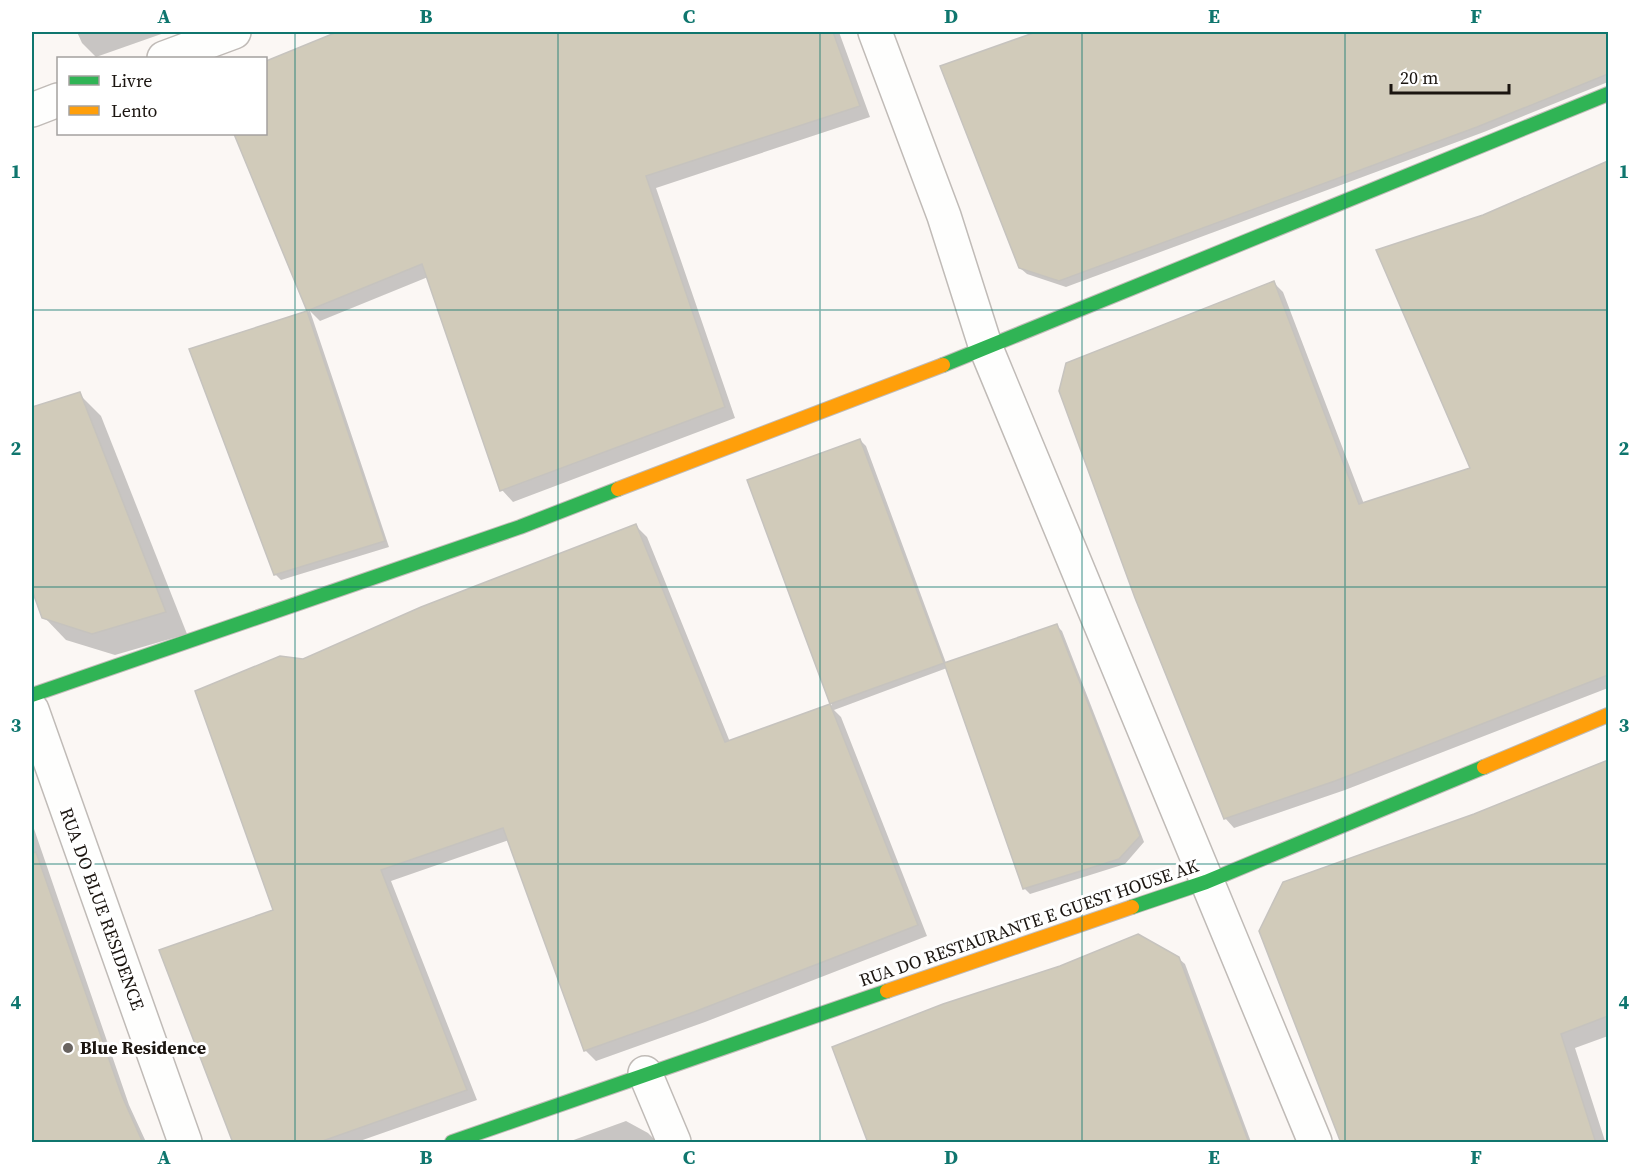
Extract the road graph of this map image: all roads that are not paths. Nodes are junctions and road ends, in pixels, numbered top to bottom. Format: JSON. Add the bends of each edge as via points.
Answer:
{"nodes":[{"id":1,"x":234,"y":32,"type":"edge"},
{"id":2,"x":875,"y":32,"type":"edge"},
{"id":3,"x":167,"y":57,"type":"edge"},
{"id":4,"x":1608,"y":94,"type":"edge"},
{"id":5,"x":57,"y":100,"type":"edge"},
{"id":6,"x":32,"y":110,"type":"edge"},
{"id":7,"x":986,"y":348,"type":"junction"},
{"id":8,"x":32,"y":695,"type":"edge"},
{"id":9,"x":32,"y":710,"type":"edge"},
{"id":10,"x":1608,"y":715,"type":"edge"},
{"id":11,"x":1206,"y":882,"type":"junction"},
{"id":12,"x":645,"y":1073,"type":"junction"},
{"id":13,"x":185,"y":1143,"type":"edge"},
{"id":14,"x":452,"y":1143,"type":"edge"},
{"id":15,"x":674,"y":1143,"type":"edge"},
{"id":16,"x":1315,"y":1143,"type":"edge"}],
"edges":[{"from":1,"to":3,"type":"street"},
{"from":2,"to":7,"type":"street","via":[[944,216]]},
{"from":4,"to":7,"type":"street"},
{"from":5,"to":6,"type":"street"},
{"from":7,"to":8,"type":"street","via":[[520,527]]},
{"from":7,"to":11,"type":"street"},
{"from":9,"to":13,"type":"street","name":"RUA DO BLUE RESIDENCE"},
{"from":10,"to":11,"type":"street","name":"RUA DO RESTAURANTE E GUEST HOUSE AK"},
{"from":11,"to":12,"type":"street","name":"RUA DO RESTAURANTE E GUEST HOUSE AK"},
{"from":11,"to":16,"type":"street"},
{"from":12,"to":14,"type":"street","name":"RUA DO RESTAURANTE E GUEST HOUSE AK"},
{"from":12,"to":15,"type":"street"}]}
